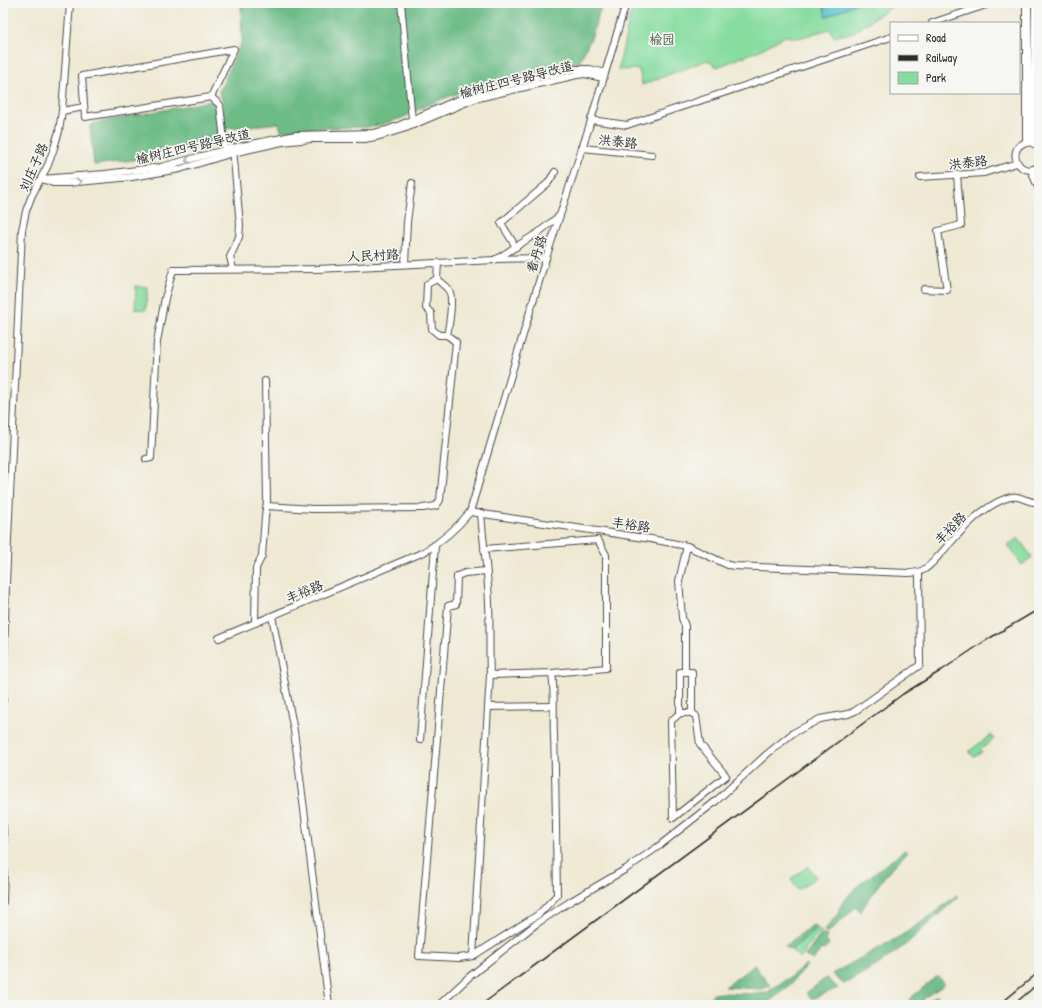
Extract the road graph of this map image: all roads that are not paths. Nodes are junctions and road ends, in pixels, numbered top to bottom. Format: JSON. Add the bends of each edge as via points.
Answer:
{"nodes":[{"id":1,"x":70,"y":3,"type":"edge"},
{"id":2,"x":401,"y":3,"type":"edge"},
{"id":3,"x":626,"y":3,"type":"edge"},
{"id":4,"x":992,"y":3,"type":"edge"},
{"id":5,"x":1027,"y":3,"type":"edge"},
{"id":6,"x":1036,"y":3,"type":"edge"},
{"id":7,"x":935,"y":22,"type":"edge"},
{"id":8,"x":890,"y":37,"type":"edge"},
{"id":9,"x":604,"y":75,"type":"junction"},
{"id":10,"x":211,"y":97,"type":"junction"},
{"id":11,"x":84,"y":107,"type":"junction"},
{"id":12,"x":62,"y":110,"type":"junction"},
{"id":13,"x":412,"y":120,"type":"junction"},
{"id":14,"x":591,"y":120,"type":"junction"},
{"id":15,"x":1034,"y":143,"type":"edge"},
{"id":16,"x":582,"y":148,"type":"junction"},
{"id":17,"x":226,"y":150,"type":"junction"},
{"id":18,"x":233,"y":151,"type":"junction"},
{"id":19,"x":652,"y":155,"type":"dead end"},
{"id":20,"x":1017,"y":163,"type":"junction"},
{"id":21,"x":1039,"y":166,"type":"edge"},
{"id":22,"x":1031,"y":170,"type":"junction"},
{"id":23,"x":555,"y":172,"type":"dead end"},
{"id":24,"x":957,"y":175,"type":"junction"},
{"id":25,"x":920,"y":177,"type":"dead end"},
{"id":26,"x":41,"y":179,"type":"junction"},
{"id":27,"x":412,"y":183,"type":"dead end"},
{"id":28,"x":1039,"y":190,"type":"edge"},
{"id":29,"x":560,"y":215,"type":"junction"},
{"id":30,"x":516,"y":247,"type":"junction"},
{"id":31,"x":546,"y":258,"type":"junction"},
{"id":32,"x":494,"y":260,"type":"junction"},
{"id":33,"x":438,"y":263,"type":"junction"},
{"id":34,"x":405,"y":264,"type":"junction"},
{"id":35,"x":233,"y":269,"type":"junction"},
{"id":36,"x":437,"y":279,"type":"junction"},
{"id":37,"x":924,"y":290,"type":"dead end"},
{"id":38,"x":447,"y":335,"type":"junction"},
{"id":39,"x":265,"y":381,"type":"dead end"},
{"id":40,"x":146,"y":459,"type":"dead end"},
{"id":41,"x":1039,"y":502,"type":"edge"},
{"id":42,"x":267,"y":506,"type":"junction"},
{"id":43,"x":470,"y":512,"type":"junction"},
{"id":44,"x":481,"y":513,"type":"junction"},
{"id":45,"x":435,"y":546,"type":"junction"},
{"id":46,"x":686,"y":546,"type":"junction"},
{"id":47,"x":484,"y":549,"type":"junction"},
{"id":48,"x":486,"y":571,"type":"junction"},
{"id":49,"x":919,"y":572,"type":"junction"},
{"id":50,"x":272,"y":616,"type":"junction"},
{"id":51,"x":255,"y":623,"type":"junction"},
{"id":52,"x":220,"y":638,"type":"dead end"},
{"id":53,"x":686,"y":672,"type":"junction"},
{"id":54,"x":552,"y":673,"type":"junction"},
{"id":55,"x":490,"y":675,"type":"junction"},
{"id":56,"x":3,"y":700,"type":"edge"},
{"id":57,"x":553,"y":706,"type":"junction"},
{"id":58,"x":488,"y":707,"type":"junction"},
{"id":59,"x":680,"y":713,"type":"junction"},
{"id":60,"x":692,"y":713,"type":"junction"},
{"id":61,"x":420,"y":740,"type":"dead end"},
{"id":62,"x":3,"y":826,"type":"edge"},
{"id":63,"x":3,"y":830,"type":"edge"},
{"id":64,"x":3,"y":902,"type":"edge"},
{"id":65,"x":474,"y":956,"type":"junction"},
{"id":66,"x":329,"y":1005,"type":"edge"},
{"id":67,"x":439,"y":1005,"type":"edge"}],
"edges":[{"from":1,"to":12,"type":"street","name":"刘庄子路"},
{"from":2,"to":13,"type":"street"},
{"from":3,"to":9,"type":"street","name":"看丹路"},
{"from":4,"to":7,"type":"street"},
{"from":5,"to":15,"type":"main road"},
{"from":6,"to":15,"type":"main road"},
{"from":8,"to":14,"type":"street","via":[[628,125]]},
{"from":9,"to":13,"type":"street","name":"榆树庄四号路导改道","via":[[590,69],[574,69],[486,90]]},
{"from":9,"to":14,"type":"street","name":"看丹路"},
{"from":9,"to":18,"type":"street","name":"榆树庄四号路导改道","via":[[577,75],[481,97],[380,136],[292,141]]},
{"from":10,"to":11,"type":"street","via":[[85,117]]},
{"from":10,"to":11,"type":"street","via":[[234,49],[82,76]]},
{"from":10,"to":17,"type":"street","via":[[220,105]]},
{"from":11,"to":12,"type":"street"},
{"from":12,"to":26,"type":"street","name":"刘庄子路","via":[[54,148]]},
{"from":13,"to":18,"type":"street","name":"榆树庄四号路导改道","via":[[387,130],[296,135]]},
{"from":14,"to":16,"type":"street","name":"看丹路"},
{"from":15,"to":20,"type":"street","via":[[1019,146],[1016,154]]},
{"from":16,"to":19,"type":"street","name":"洪泰路"},
{"from":16,"to":29,"type":"street","name":"看丹路"},
{"from":17,"to":18,"type":"street","name":"榆树庄四号路导改道"},
{"from":17,"to":26,"type":"street","name":"榆树庄四号路导改道","one_way":true,"via":[[143,170]]},
{"from":26,"to":18,"type":"street","name":"榆树庄四号路导改道","one_way":true,"via":[[67,184],[132,177],[180,169]]},
{"from":18,"to":35,"type":"street","via":[[240,225],[239,237],[230,257]]},
{"from":20,"to":22,"type":"street","via":[[1024,169]]},
{"from":20,"to":24,"type":"street","name":"洪泰路","via":[[984,173]]},
{"from":21,"to":22,"type":"street"},
{"from":22,"to":28,"type":"street"},
{"from":23,"to":30,"type":"street","via":[[548,183],[501,223]]},
{"from":24,"to":25,"type":"street","name":"洪泰路"},
{"from":24,"to":37,"type":"street","via":[[961,225],[938,231],[948,290]]},
{"from":26,"to":56,"type":"street","name":"刘庄子路","via":[[26,211],[22,230]]},
{"from":27,"to":34,"type":"street"},
{"from":29,"to":30,"type":"street","name":"人民村路"},
{"from":29,"to":31,"type":"street","name":"看丹路"},
{"from":30,"to":32,"type":"street","name":"人民村路"},
{"from":31,"to":32,"type":"street"},
{"from":31,"to":43,"type":"street","name":"看丹路"},
{"from":32,"to":33,"type":"street","name":"人民村路"},
{"from":33,"to":34,"type":"street","name":"人民村路"},
{"from":33,"to":36,"type":"street"},
{"from":34,"to":35,"type":"street","name":"人民村路","via":[[317,269]]},
{"from":35,"to":40,"type":"street","name":"人民村路","via":[[173,270],[157,342],[151,458]]},
{"from":36,"to":38,"type":"street","via":[[451,293],[450,326]]},
{"from":36,"to":38,"type":"street","via":[[427,284],[426,308],[431,313],[432,329],[439,335]]},
{"from":38,"to":42,"type":"street","via":[[456,342],[440,500],[436,506],[313,509]]},
{"from":39,"to":42,"type":"street"},
{"from":41,"to":49,"type":"street","name":"丰裕路","via":[[1032,503],[1008,497],[997,502],[978,515],[929,566]]},
{"from":42,"to":51,"type":"street","via":[[262,556],[256,568]]},
{"from":43,"to":44,"type":"street","name":"丰裕路"},
{"from":43,"to":45,"type":"street","name":"丰裕路"},
{"from":44,"to":46,"type":"street","name":"丰裕路","via":[[625,534]]},
{"from":44,"to":47,"type":"street"},
{"from":45,"to":50,"type":"street","name":"丰裕路"},
{"from":45,"to":61,"type":"street"},
{"from":46,"to":49,"type":"street","name":"丰裕路","via":[[734,566]]},
{"from":46,"to":53,"type":"street","via":[[679,581],[685,626]]},
{"from":47,"to":48,"type":"street"},
{"from":47,"to":54,"type":"street","via":[[598,540],[606,555],[606,668]]},
{"from":48,"to":55,"type":"street"},
{"from":48,"to":65,"type":"street","via":[[457,576],[456,604],[448,606],[419,956]]},
{"from":49,"to":67,"type":"street","via":[[920,665],[855,711],[820,718],[793,733],[716,801],[659,846],[536,924],[469,977]]},
{"from":50,"to":51,"type":"street","name":"丰裕路"},
{"from":50,"to":66,"type":"street","via":[[294,730]]},
{"from":51,"to":52,"type":"street","name":"丰裕路"},
{"from":53,"to":59,"type":"street","via":[[680,672]]},
{"from":53,"to":60,"type":"street","via":[[692,672]]},
{"from":54,"to":55,"type":"street"},
{"from":54,"to":57,"type":"street"},
{"from":55,"to":58,"type":"street"},
{"from":57,"to":58,"type":"street"},
{"from":57,"to":65,"type":"street","via":[[557,895],[539,914]]},
{"from":58,"to":65,"type":"street"},
{"from":59,"to":60,"type":"street"},
{"from":59,"to":60,"type":"street","via":[[671,721],[673,818],[726,776],[700,744],[696,716]]},
{"from":62,"to":63,"type":"street"},
{"from":63,"to":64,"type":"street"}]}
